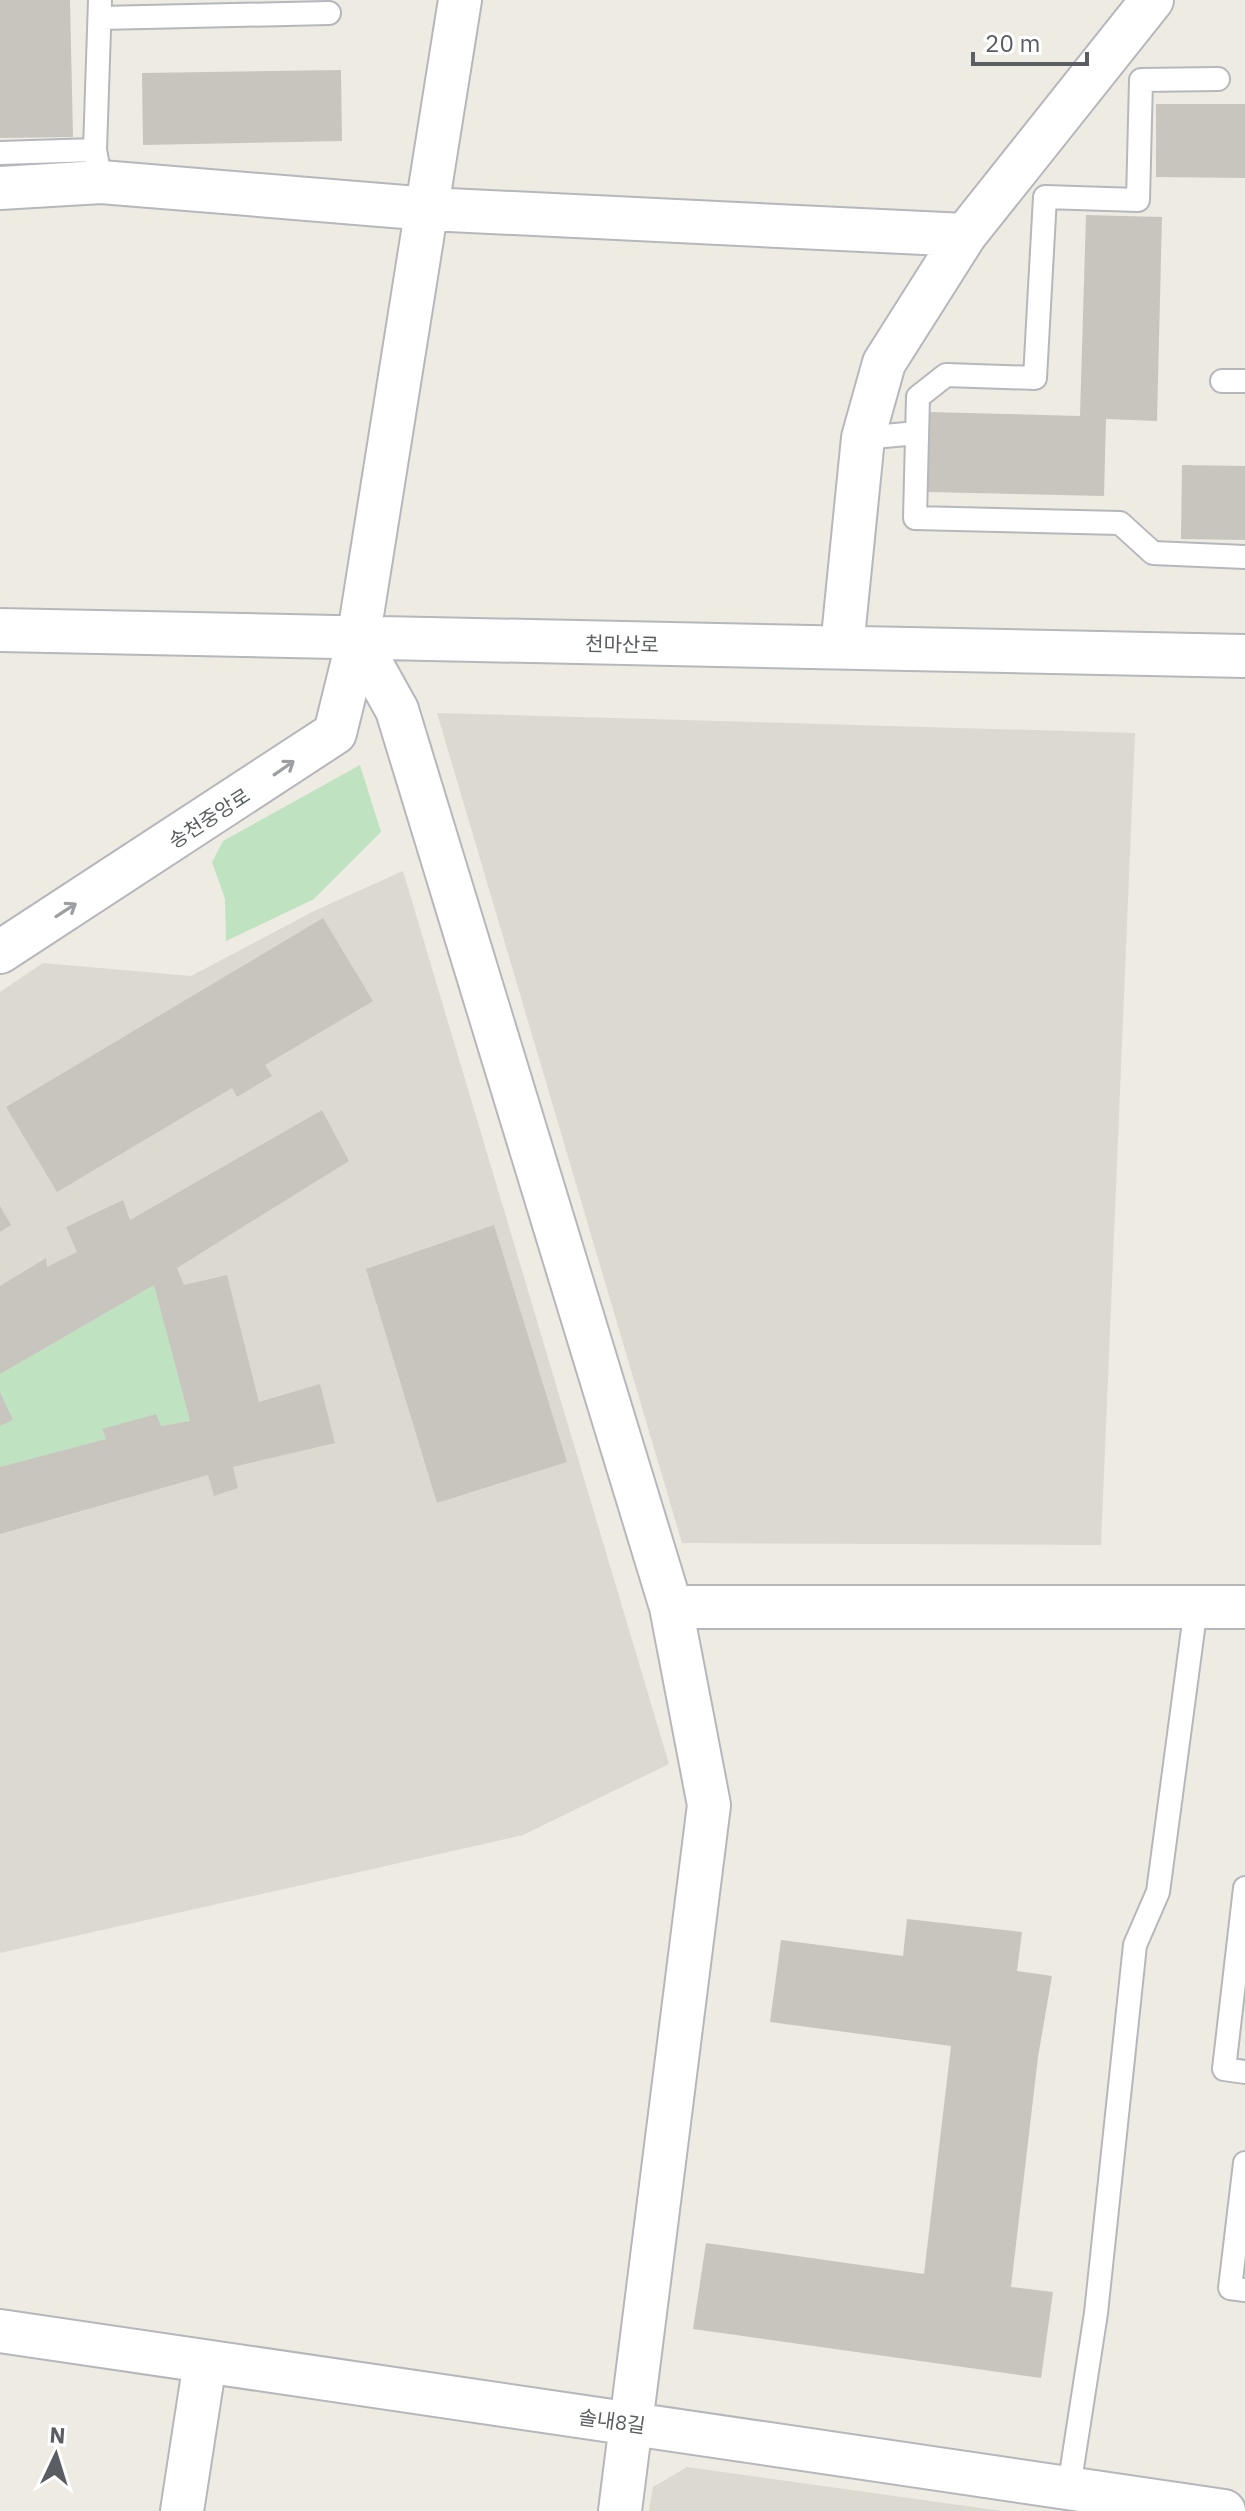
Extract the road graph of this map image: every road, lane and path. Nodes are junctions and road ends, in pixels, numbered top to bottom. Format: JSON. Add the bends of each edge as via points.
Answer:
{"nodes":[{"id":1,"x":460,"y":0,"type":"edge"},
{"id":2,"x":1152,"y":0,"type":"edge"},
{"id":3,"x":100,"y":9,"type":"edge"},
{"id":4,"x":329,"y":13,"type":"dead end"},
{"id":5,"x":1218,"y":79,"type":"dead end"},
{"id":6,"x":0,"y":153,"type":"edge"},
{"id":7,"x":98,"y":166,"type":"junction"},
{"id":8,"x":0,"y":188,"type":"edge"},
{"id":9,"x":429,"y":209,"type":"junction"},
{"id":10,"x":965,"y":235,"type":"junction"},
{"id":11,"x":1222,"y":381,"type":"dead end"},
{"id":12,"x":1245,"y":381,"type":"edge"},
{"id":13,"x":917,"y":433,"type":"junction"},
{"id":14,"x":863,"y":438,"type":"junction"},
{"id":15,"x":1245,"y":557,"type":"edge"},
{"id":16,"x":0,"y":630,"type":"edge"},
{"id":17,"x":358,"y":640,"type":"junction"},
{"id":18,"x":842,"y":647,"type":"junction"},
{"id":19,"x":1245,"y":656,"type":"edge"},
{"id":20,"x":0,"y":952,"type":"edge"},
{"id":21,"x":671,"y":1607,"type":"junction"},
{"id":22,"x":1196,"y":1607,"type":"junction"},
{"id":23,"x":1245,"y":1607,"type":"edge"},
{"id":24,"x":1245,"y":1888,"type":"edge"},
{"id":25,"x":1245,"y":2072,"type":"edge"},
{"id":26,"x":1245,"y":2163,"type":"edge"},
{"id":27,"x":1245,"y":2290,"type":"edge"},
{"id":28,"x":0,"y":2331,"type":"edge"},
{"id":29,"x":205,"y":2362,"type":"junction"},
{"id":30,"x":633,"y":2424,"type":"junction"},
{"id":31,"x":1069,"y":2487,"type":"junction"},
{"id":32,"x":182,"y":2511,"type":"edge"},
{"id":33,"x":620,"y":2511,"type":"edge"},
{"id":34,"x":1224,"y":2511,"type":"edge"}],
"edges":[{"from":1,"to":9,"type":"street","name":"송천중앙로"},
{"from":2,"to":10,"type":"street"},
{"from":3,"to":4,"type":"lane"},
{"from":3,"to":7,"type":"lane"},
{"from":5,"to":13,"type":"lane","via":[[1141,80],[1138,200],[1045,197],[1035,378],[946,375],[918,397]]},
{"from":6,"to":7,"type":"lane"},
{"from":7,"to":8,"type":"street"},
{"from":7,"to":9,"type":"street"},
{"from":9,"to":10,"type":"street"},
{"from":9,"to":17,"type":"street","name":"송천중앙로"},
{"from":10,"to":14,"type":"street","via":[[884,363]]},
{"from":11,"to":12,"type":"lane"},
{"from":13,"to":14,"type":"lane"},
{"from":13,"to":15,"type":"lane","via":[[915,518],[1120,523],[1153,553]]},
{"from":14,"to":18,"type":"street"},
{"from":16,"to":17,"type":"street","name":"천마산로"},
{"from":17,"to":18,"type":"street","name":"천마산로"},
{"from":20,"to":17,"type":"street","name":"송천중앙로","one_way":true,"via":[[335,733]]},
{"from":17,"to":21,"type":"street","via":[[397,710]]},
{"from":18,"to":19,"type":"street","name":"천마산로"},
{"from":21,"to":22,"type":"street"},
{"from":21,"to":30,"type":"street","via":[[709,1805]]},
{"from":22,"to":23,"type":"street"},
{"from":22,"to":31,"type":"lane","via":[[1158,1892],[1135,1945],[1096,2313]]},
{"from":24,"to":25,"type":"lane","via":[[1224,2069]]},
{"from":26,"to":27,"type":"lane","via":[[1230,2288]]},
{"from":28,"to":29,"type":"street","name":"솔내8길"},
{"from":29,"to":30,"type":"street","name":"솔내8길"},
{"from":29,"to":32,"type":"street"},
{"from":30,"to":31,"type":"street","name":"솔내8길"},
{"from":30,"to":33,"type":"street"},
{"from":31,"to":34,"type":"street","name":"솔내8길"}]}
